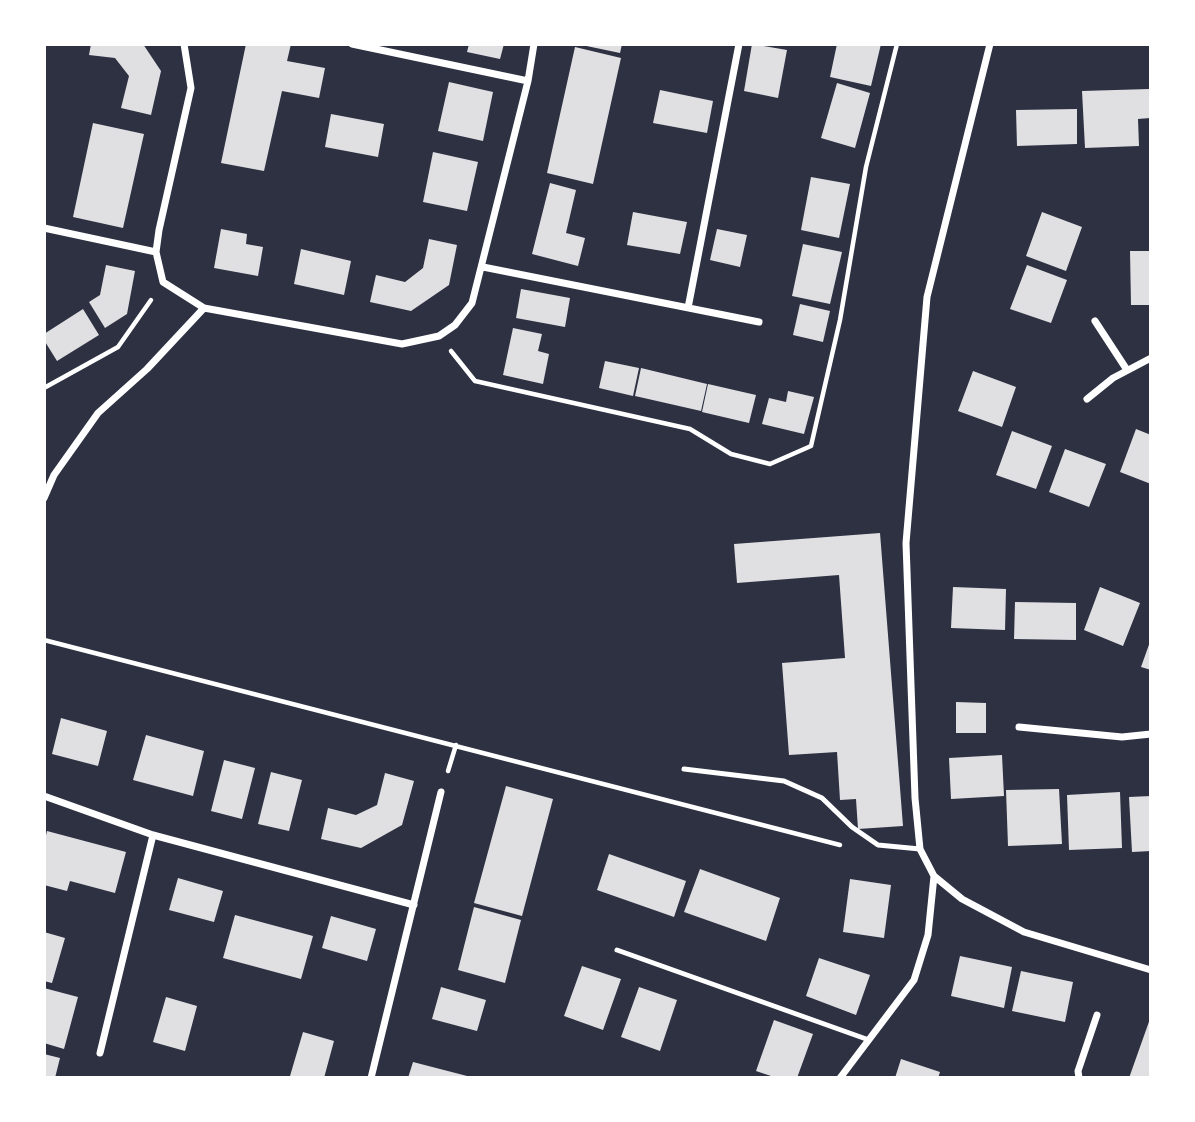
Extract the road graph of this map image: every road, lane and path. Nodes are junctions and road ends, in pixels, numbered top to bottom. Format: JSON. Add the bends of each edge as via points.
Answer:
{"nodes":[{"id":1,"x":184,"y":44,"type":"edge"},
{"id":2,"x":352,"y":44,"type":"edge"},
{"id":3,"x":534,"y":44,"type":"edge"},
{"id":4,"x":738,"y":44,"type":"edge"},
{"id":5,"x":990,"y":44,"type":"edge"},
{"id":6,"x":528,"y":81,"type":"junction"},
{"id":7,"x":44,"y":229,"type":"edge"},
{"id":8,"x":156,"y":252,"type":"junction"},
{"id":9,"x":483,"y":267,"type":"junction"},
{"id":10,"x":163,"y":282,"type":"junction"},
{"id":11,"x":204,"y":308,"type":"junction"},
{"id":12,"x":688,"y":308,"type":"junction"},
{"id":13,"x":1095,"y":321,"type":"dead end"},
{"id":14,"x":759,"y":322,"type":"dead end"},
{"id":15,"x":1151,"y":359,"type":"edge"},
{"id":16,"x":1127,"y":370,"type":"junction"},
{"id":17,"x":44,"y":388,"type":"edge"},
{"id":18,"x":1087,"y":399,"type":"dead end"},
{"id":19,"x":44,"y":498,"type":"edge"},
{"id":20,"x":44,"y":640,"type":"edge"},
{"id":21,"x":1019,"y":727,"type":"dead end"},
{"id":22,"x":1151,"y":734,"type":"edge"},
{"id":23,"x":456,"y":746,"type":"junction"},
{"id":24,"x":684,"y":769,"type":"dead end"},
{"id":25,"x":441,"y":792,"type":"joint"},
{"id":26,"x":44,"y":796,"type":"edge"},
{"id":27,"x":153,"y":835,"type":"junction"},
{"id":28,"x":842,"y":846,"type":"dead end"},
{"id":29,"x":920,"y":849,"type":"junction"},
{"id":30,"x":934,"y":876,"type":"junction"},
{"id":31,"x":414,"y":905,"type":"junction"},
{"id":32,"x":617,"y":950,"type":"dead end"},
{"id":33,"x":1151,"y":970,"type":"edge"},
{"id":34,"x":1097,"y":1015,"type":"dead end"},
{"id":35,"x":869,"y":1040,"type":"junction"},
{"id":36,"x":100,"y":1053,"type":"dead end"},
{"id":37,"x":371,"y":1078,"type":"edge"},
{"id":38,"x":840,"y":1078,"type":"edge"},
{"id":39,"x":1079,"y":1078,"type":"edge"}],
"edges":[{"from":1,"to":8,"type":"street","via":[[191,88]]},
{"from":2,"to":6,"type":"street"},
{"from":3,"to":6,"type":"street"},
{"from":4,"to":12,"type":"street"},
{"from":5,"to":29,"type":"street","via":[[927,297],[906,542]]},
{"from":6,"to":9,"type":"street"},
{"from":7,"to":8,"type":"street"},
{"from":8,"to":10,"type":"street"},
{"from":9,"to":11,"type":"street","via":[[472,303],[455,325],[439,336],[402,344]]},
{"from":9,"to":12,"type":"street"},
{"from":10,"to":11,"type":"street"},
{"from":10,"to":17,"type":"path","via":[[118,347]]},
{"from":11,"to":19,"type":"street","via":[[98,413],[54,475]]},
{"from":12,"to":14,"type":"street"},
{"from":13,"to":16,"type":"street"},
{"from":15,"to":16,"type":"street"},
{"from":16,"to":18,"type":"street"},
{"from":20,"to":23,"type":"path"},
{"from":21,"to":22,"type":"street","via":[[1122,737]]},
{"from":23,"to":25,"type":"path"},
{"from":23,"to":28,"type":"path"},
{"from":24,"to":29,"type":"lane","via":[[784,781],[822,798],[878,845]]},
{"from":25,"to":31,"type":"street"},
{"from":26,"to":27,"type":"street"},
{"from":27,"to":31,"type":"street"},
{"from":27,"to":36,"type":"street"},
{"from":29,"to":30,"type":"street"},
{"from":30,"to":33,"type":"street","via":[[962,899],[1024,932]]},
{"from":30,"to":35,"type":"street","via":[[928,935],[914,980]]},
{"from":31,"to":37,"type":"street"},
{"from":32,"to":35,"type":"lane"},
{"from":34,"to":39,"type":"street"},
{"from":35,"to":38,"type":"street"}]}
